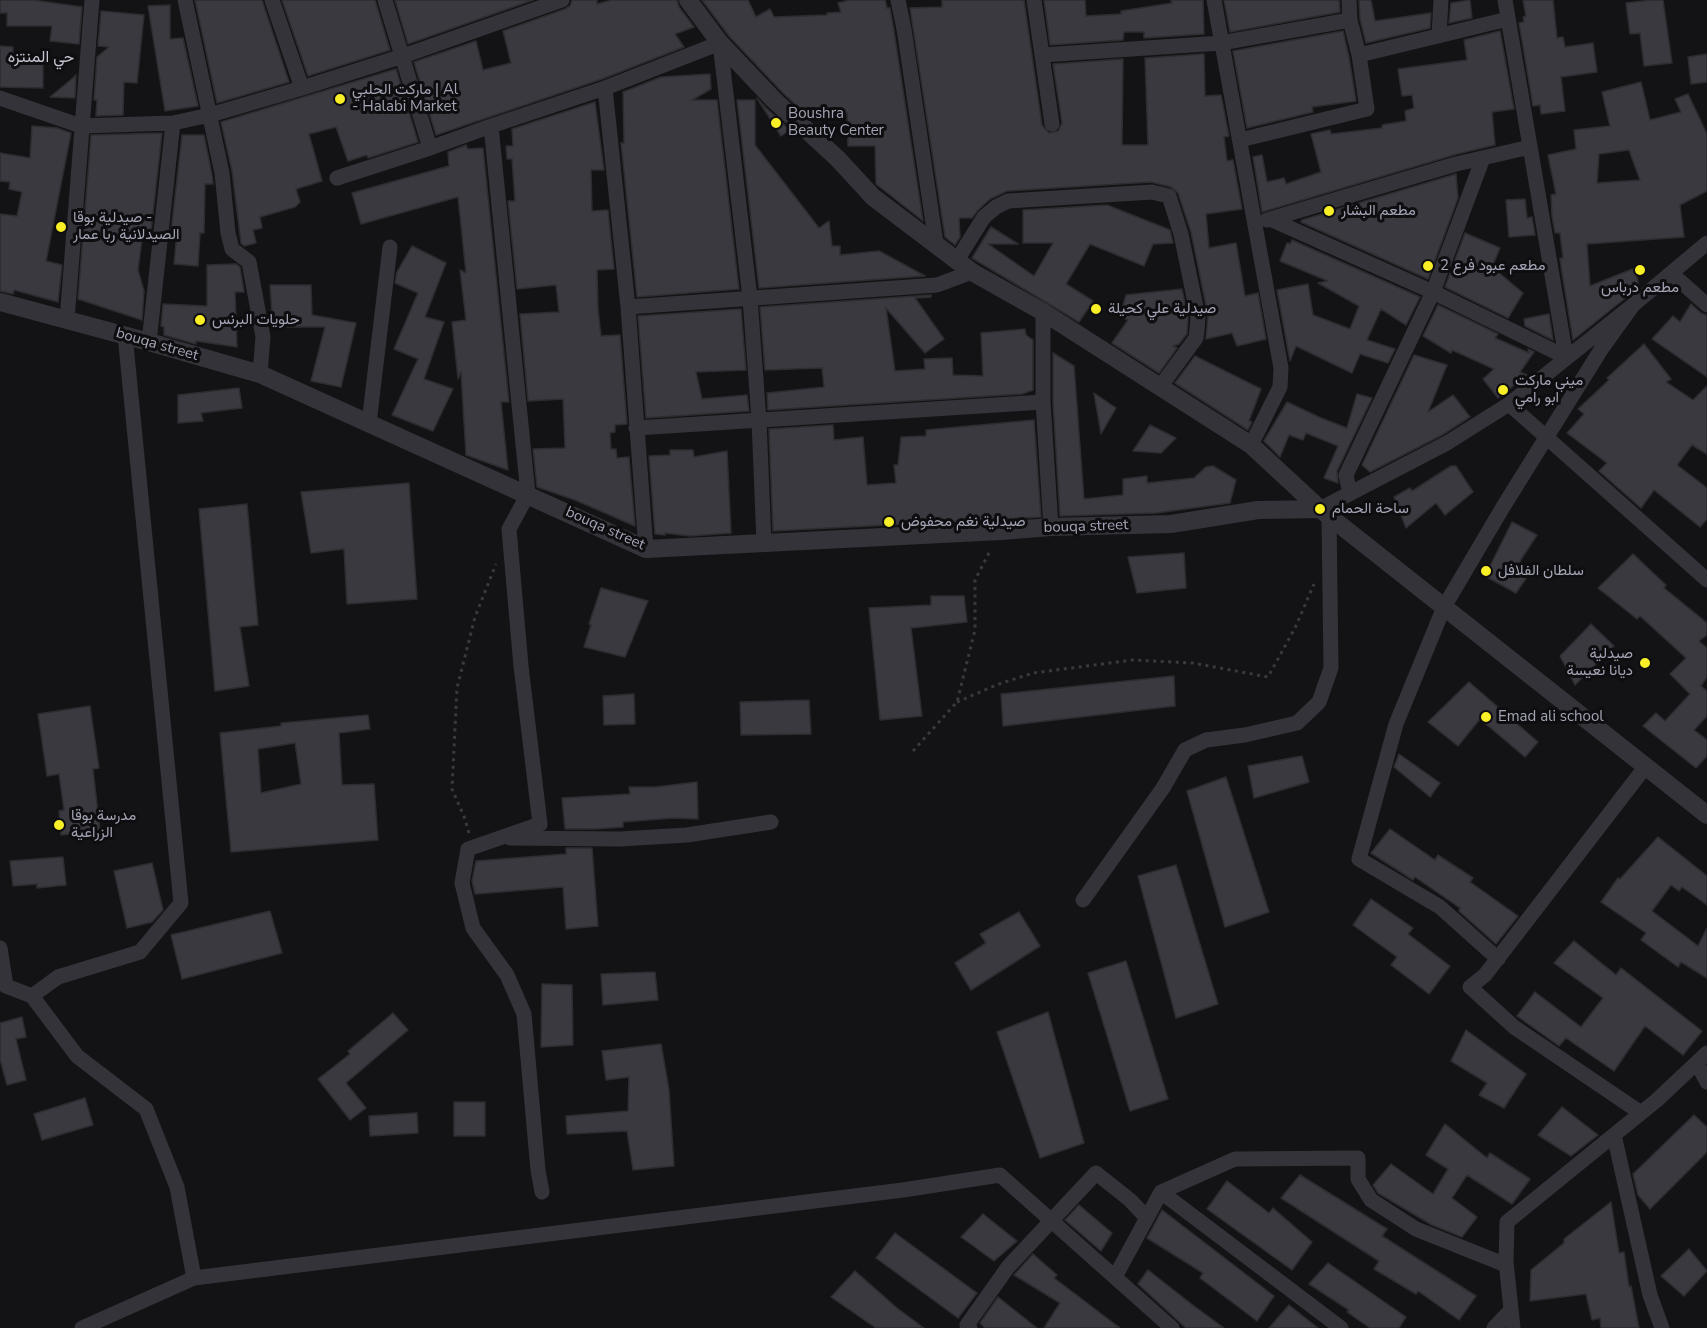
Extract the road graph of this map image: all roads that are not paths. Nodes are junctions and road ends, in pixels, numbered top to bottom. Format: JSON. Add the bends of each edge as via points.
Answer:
{"nodes":[{"id":1,"x":92,"y":0,"type":"edge"},
{"id":2,"x":185,"y":0,"type":"edge"},
{"id":3,"x":272,"y":0,"type":"edge"},
{"id":4,"x":385,"y":0,"type":"edge"},
{"id":5,"x":562,"y":0,"type":"edge"},
{"id":6,"x":688,"y":0,"type":"edge"},
{"id":7,"x":897,"y":0,"type":"edge"},
{"id":8,"x":1034,"y":0,"type":"edge"},
{"id":9,"x":1214,"y":0,"type":"edge"},
{"id":10,"x":1349,"y":0,"type":"edge"},
{"id":11,"x":1440,"y":0,"type":"edge"},
{"id":12,"x":1505,"y":0,"type":"edge"},
{"id":13,"x":1508,"y":19,"type":"junction"},
{"id":14,"x":1350,"y":20,"type":"junction"},
{"id":15,"x":1440,"y":36,"type":"junction"},
{"id":16,"x":720,"y":43,"type":"junction"},
{"id":17,"x":1221,"y":43,"type":"junction"},
{"id":18,"x":1042,"y":55,"type":"junction"},
{"id":19,"x":1359,"y":55,"type":"junction"},
{"id":20,"x":403,"y":56,"type":"junction"},
{"id":21,"x":302,"y":88,"type":"junction"},
{"id":22,"x":605,"y":88,"type":"junction"},
{"id":23,"x":0,"y":98,"type":"edge"},
{"id":24,"x":210,"y":115,"type":"junction"},
{"id":25,"x":173,"y":123,"type":"junction"},
{"id":26,"x":1052,"y":124,"type":"dead end"},
{"id":27,"x":81,"y":126,"type":"junction"},
{"id":28,"x":491,"y":126,"type":"junction"},
{"id":29,"x":1240,"y":140,"type":"junction"},
{"id":30,"x":1530,"y":147,"type":"junction"},
{"id":31,"x":430,"y":148,"type":"junction"},
{"id":32,"x":1483,"y":158,"type":"junction"},
{"id":33,"x":337,"y":178,"type":"dead end"},
{"id":34,"x":1270,"y":219,"type":"junction"},
{"id":35,"x":1255,"y":225,"type":"junction"},
{"id":36,"x":936,"y":243,"type":"junction"},
{"id":37,"x":1707,"y":243,"type":"edge"},
{"id":38,"x":390,"y":247,"type":"dead end"},
{"id":39,"x":957,"y":260,"type":"junction"},
{"id":40,"x":972,"y":272,"type":"junction"},
{"id":41,"x":1671,"y":273,"type":"junction"},
{"id":42,"x":1433,"y":292,"type":"junction"},
{"id":43,"x":750,"y":298,"type":"junction"},
{"id":44,"x":0,"y":302,"type":"edge"},
{"id":45,"x":1707,"y":305,"type":"edge"},
{"id":46,"x":1633,"y":306,"type":"junction"},
{"id":47,"x":628,"y":307,"type":"junction"},
{"id":48,"x":1043,"y":312,"type":"junction"},
{"id":49,"x":67,"y":320,"type":"junction"},
{"id":50,"x":125,"y":335,"type":"junction"},
{"id":51,"x":148,"y":342,"type":"junction"},
{"id":52,"x":1566,"y":357,"type":"junction"},
{"id":53,"x":260,"y":374,"type":"junction"},
{"id":54,"x":1160,"y":387,"type":"junction"},
{"id":55,"x":1043,"y":402,"type":"junction"},
{"id":56,"x":1509,"y":404,"type":"junction"},
{"id":57,"x":759,"y":420,"type":"junction"},
{"id":58,"x":369,"y":423,"type":"junction"},
{"id":59,"x":636,"y":428,"type":"junction"},
{"id":60,"x":1547,"y":437,"type":"junction"},
{"id":61,"x":1251,"y":445,"type":"junction"},
{"id":62,"x":528,"y":494,"type":"junction"},
{"id":63,"x":1350,"y":494,"type":"junction"},
{"id":64,"x":1324,"y":513,"type":"junction"},
{"id":65,"x":1051,"y":527,"type":"junction"},
{"id":66,"x":765,"y":543,"type":"junction"},
{"id":67,"x":646,"y":549,"type":"junction"},
{"id":68,"x":1707,"y":580,"type":"edge"},
{"id":69,"x":1444,"y":607,"type":"junction"},
{"id":70,"x":1646,"y":766,"type":"junction"},
{"id":71,"x":1707,"y":815,"type":"edge"},
{"id":72,"x":771,"y":822,"type":"dead end"},
{"id":73,"x":501,"y":838,"type":"junction"},
{"id":74,"x":1083,"y":900,"type":"dead end"},
{"id":75,"x":0,"y":948,"type":"edge"},
{"id":76,"x":1498,"y":959,"type":"junction"},
{"id":77,"x":32,"y":996,"type":"junction"},
{"id":78,"x":1702,"y":1058,"type":"edge"},
{"id":79,"x":1707,"y":1082,"type":"edge"},
{"id":80,"x":1641,"y":1113,"type":"junction"},
{"id":81,"x":1614,"y":1135,"type":"junction"},
{"id":82,"x":542,"y":1192,"type":"dead end"},
{"id":83,"x":1161,"y":1192,"type":"junction"},
{"id":84,"x":1147,"y":1218,"type":"junction"},
{"id":85,"x":1052,"y":1220,"type":"junction"},
{"id":86,"x":1506,"y":1265,"type":"junction"},
{"id":87,"x":1115,"y":1277,"type":"junction"},
{"id":88,"x":194,"y":1278,"type":"junction"},
{"id":89,"x":1511,"y":1310,"type":"junction"},
{"id":90,"x":82,"y":1328,"type":"edge"},
{"id":91,"x":970,"y":1328,"type":"edge"},
{"id":92,"x":1172,"y":1328,"type":"edge"},
{"id":93,"x":1341,"y":1328,"type":"edge"},
{"id":94,"x":1494,"y":1328,"type":"edge"},
{"id":95,"x":1513,"y":1328,"type":"edge"},
{"id":96,"x":1662,"y":1328,"type":"edge"}],
"edges":[{"from":1,"to":27,"type":"street"},
{"from":2,"to":24,"type":"street"},
{"from":3,"to":21,"type":"street"},
{"from":4,"to":20,"type":"street"},
{"from":5,"to":20,"type":"street"},
{"from":6,"to":16,"type":"street"},
{"from":7,"to":36,"type":"street"},
{"from":8,"to":18,"type":"street"},
{"from":9,"to":17,"type":"street"},
{"from":10,"to":14,"type":"street"},
{"from":11,"to":15,"type":"street"},
{"from":12,"to":13,"type":"street"},
{"from":13,"to":15,"type":"street"},
{"from":13,"to":30,"type":"street"},
{"from":14,"to":17,"type":"street"},
{"from":14,"to":19,"type":"street"},
{"from":15,"to":19,"type":"street"},
{"from":16,"to":22,"type":"street"},
{"from":16,"to":36,"type":"street","via":[[873,197]]},
{"from":16,"to":43,"type":"street"},
{"from":17,"to":18,"type":"street"},
{"from":17,"to":29,"type":"street"},
{"from":18,"to":26,"type":"street"},
{"from":19,"to":29,"type":"street","via":[[1366,109]]},
{"from":20,"to":21,"type":"street"},
{"from":20,"to":31,"type":"street"},
{"from":21,"to":24,"type":"street"},
{"from":22,"to":28,"type":"street"},
{"from":22,"to":47,"type":"street"},
{"from":23,"to":27,"type":"street"},
{"from":24,"to":25,"type":"street"},
{"from":24,"to":53,"type":"street","via":[[232,249],[249,261],[263,337]]},
{"from":25,"to":27,"type":"street"},
{"from":25,"to":51,"type":"street"},
{"from":27,"to":49,"type":"street"},
{"from":28,"to":31,"type":"street"},
{"from":28,"to":62,"type":"street"},
{"from":29,"to":35,"type":"street"},
{"from":30,"to":32,"type":"street"},
{"from":30,"to":52,"type":"street"},
{"from":31,"to":33,"type":"street"},
{"from":32,"to":34,"type":"street"},
{"from":32,"to":42,"type":"street"},
{"from":34,"to":35,"type":"street"},
{"from":34,"to":42,"type":"street"},
{"from":35,"to":61,"type":"street","via":[[1281,368],[1280,387]]},
{"from":36,"to":39,"type":"street"},
{"from":37,"to":41,"type":"street"},
{"from":38,"to":58,"type":"street"},
{"from":39,"to":40,"type":"street"},
{"from":39,"to":54,"type":"street","via":[[984,217],[1008,201],[1152,192],[1169,196],[1198,317],[1196,338]]},
{"from":40,"to":43,"type":"street","via":[[937,285]]},
{"from":40,"to":48,"type":"street"},
{"from":41,"to":45,"type":"street"},
{"from":41,"to":46,"type":"street"},
{"from":42,"to":52,"type":"street"},
{"from":42,"to":63,"type":"street","via":[[1346,475]]},
{"from":43,"to":47,"type":"street"},
{"from":43,"to":57,"type":"street"},
{"from":44,"to":49,"type":"street","name":"bouqa street"},
{"from":46,"to":52,"type":"street"},
{"from":46,"to":60,"type":"street"},
{"from":47,"to":59,"type":"street"},
{"from":48,"to":54,"type":"street"},
{"from":48,"to":55,"type":"street"},
{"from":49,"to":50,"type":"street","name":"bouqa street"},
{"from":50,"to":51,"type":"street","name":"bouqa street"},
{"from":50,"to":77,"type":"street","via":[[181,903],[140,952],[58,977]]},
{"from":51,"to":53,"type":"street","name":"bouqa street"},
{"from":52,"to":56,"type":"street"},
{"from":53,"to":58,"type":"street","name":"bouqa street"},
{"from":54,"to":61,"type":"street"},
{"from":55,"to":57,"type":"street"},
{"from":55,"to":65,"type":"street"},
{"from":56,"to":60,"type":"street"},
{"from":56,"to":63,"type":"street","via":[[1447,443]]},
{"from":57,"to":59,"type":"street"},
{"from":57,"to":66,"type":"street"},
{"from":58,"to":62,"type":"street","name":"bouqa street"},
{"from":59,"to":67,"type":"street"},
{"from":60,"to":68,"type":"street"},
{"from":60,"to":69,"type":"street"},
{"from":61,"to":64,"type":"street"},
{"from":62,"to":67,"type":"street","name":"bouqa street"},
{"from":62,"to":73,"type":"street","via":[[509,529],[540,824]]},
{"from":63,"to":64,"type":"street"},
{"from":64,"to":65,"type":"street","name":"bouqa street","via":[[1258,510],[1171,524]]},
{"from":64,"to":69,"type":"street"},
{"from":64,"to":74,"type":"street","via":[[1330,553],[1331,669],[1320,702],[1297,723],[1206,740],[1185,750],[1163,788]]},
{"from":65,"to":66,"type":"street","name":"bouqa street"},
{"from":66,"to":67,"type":"street","name":"bouqa street"},
{"from":69,"to":70,"type":"street"},
{"from":69,"to":76,"type":"street","via":[[1396,724],[1359,859],[1440,907]]},
{"from":70,"to":71,"type":"street"},
{"from":70,"to":76,"type":"street"},
{"from":72,"to":73,"type":"street","via":[[620,840]]},
{"from":73,"to":82,"type":"street","via":[[468,849],[462,883],[473,928],[507,975],[524,1014]]},
{"from":75,"to":77,"type":"street","via":[[6,986]]},
{"from":76,"to":80,"type":"street","via":[[1470,987],[1514,1027]]},
{"from":77,"to":88,"type":"street","via":[[77,1056],[146,1109],[177,1187]]},
{"from":78,"to":79,"type":"street"},
{"from":78,"to":80,"type":"street"},
{"from":80,"to":81,"type":"street"},
{"from":81,"to":86,"type":"street","via":[[1507,1222]]},
{"from":81,"to":96,"type":"street","via":[[1650,1295]]},
{"from":83,"to":84,"type":"street"},
{"from":83,"to":86,"type":"street","via":[[1235,1159],[1358,1158],[1358,1179],[1371,1200],[1416,1229]]},
{"from":83,"to":93,"type":"street"},
{"from":84,"to":85,"type":"street","via":[[1096,1173]]},
{"from":84,"to":87,"type":"street"},
{"from":85,"to":87,"type":"street"},
{"from":85,"to":88,"type":"street","via":[[1000,1174],[903,1190]]},
{"from":85,"to":91,"type":"street","via":[[1008,1267],[967,1325]]},
{"from":86,"to":89,"type":"street"},
{"from":87,"to":92,"type":"street"},
{"from":88,"to":90,"type":"street"},
{"from":89,"to":94,"type":"street"},
{"from":89,"to":95,"type":"street"}]}
